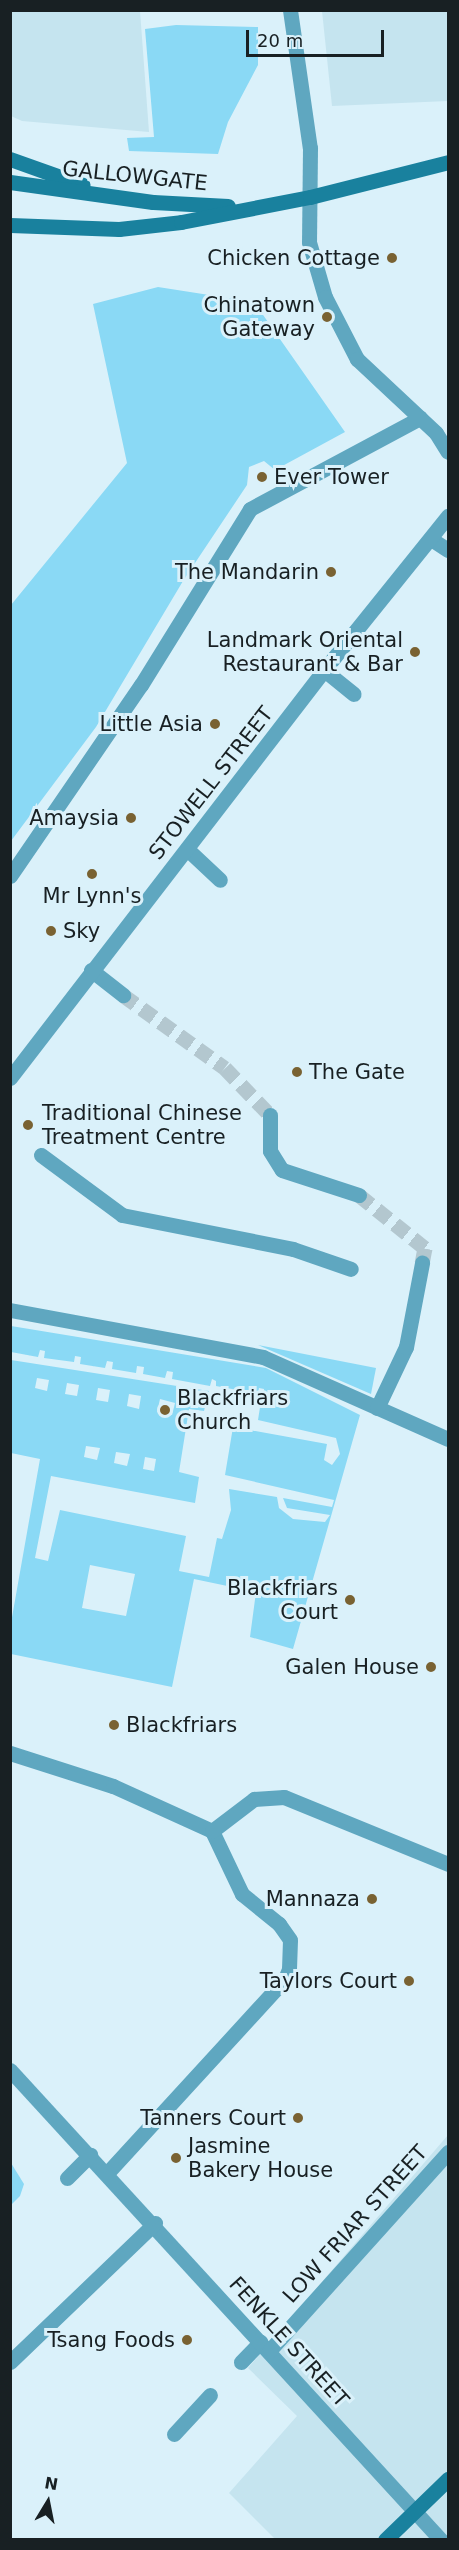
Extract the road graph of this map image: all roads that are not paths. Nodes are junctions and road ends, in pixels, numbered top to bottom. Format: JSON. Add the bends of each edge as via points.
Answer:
{"nodes":[{"id":1,"x":290,"y":10,"type":"edge"},
{"id":2,"x":10,"y":159,"type":"edge"},
{"id":3,"x":448,"y":162,"type":"edge"},
{"id":4,"x":10,"y":182,"type":"edge"},
{"id":5,"x":123,"y":197,"type":"junction"},
{"id":6,"x":310,"y":197,"type":"junction"},
{"id":7,"x":256,"y":206,"type":"junction"},
{"id":8,"x":10,"y":225,"type":"edge"},
{"id":9,"x":420,"y":418,"type":"junction"},
{"id":10,"x":448,"y":452,"type":"edge"},
{"id":11,"x":448,"y":516,"type":"edge"},
{"id":12,"x":431,"y":539,"type":"junction"},
{"id":13,"x":448,"y":550,"type":"edge"},
{"id":14,"x":324,"y":670,"type":"junction"},
{"id":15,"x":354,"y":694,"type":"dead end"},
{"id":16,"x":187,"y":849,"type":"junction"},
{"id":17,"x":10,"y":876,"type":"edge"},
{"id":18,"x":220,"y":880,"type":"dead end"},
{"id":19,"x":91,"y":969,"type":"junction"},
{"id":20,"x":123,"y":995,"type":"tunnel mouth"},
{"id":21,"x":10,"y":1078,"type":"edge"},
{"id":22,"x":270,"y":1115,"type":"tunnel mouth"},
{"id":23,"x":41,"y":1155,"type":"dead end"},
{"id":24,"x":359,"y":1195,"type":"tunnel mouth"},
{"id":25,"x":422,"y":1263,"type":"tunnel mouth"},
{"id":26,"x":351,"y":1269,"type":"dead end"},
{"id":27,"x":10,"y":1310,"type":"edge"},
{"id":28,"x":376,"y":1408,"type":"junction"},
{"id":29,"x":448,"y":1439,"type":"edge"},
{"id":30,"x":10,"y":1753,"type":"edge"},
{"id":31,"x":212,"y":1831,"type":"junction"},
{"id":32,"x":448,"y":1864,"type":"edge"},
{"id":33,"x":10,"y":2070,"type":"edge"},
{"id":34,"x":448,"y":2152,"type":"edge"},
{"id":35,"x":90,"y":2155,"type":"junction"},
{"id":36,"x":107,"y":2173,"type":"junction"},
{"id":37,"x":67,"y":2178,"type":"dead end"},
{"id":38,"x":155,"y":2223,"type":"junction"},
{"id":39,"x":264,"y":2347,"type":"junction"},
{"id":40,"x":10,"y":2362,"type":"edge"},
{"id":41,"x":241,"y":2362,"type":"dead end"},
{"id":42,"x":210,"y":2395,"type":"dead end"},
{"id":43,"x":174,"y":2434,"type":"dead end"},
{"id":44,"x":448,"y":2479,"type":"edge"},
{"id":45,"x":414,"y":2512,"type":"junction"},
{"id":46,"x":385,"y":2540,"type":"edge"},
{"id":47,"x":441,"y":2540,"type":"edge"}],
"edges":[{"from":1,"to":6,"type":"street","via":[[310,148]]},
{"from":2,"to":5,"type":"main road"},
{"from":3,"to":6,"type":"main road","name":"GALLOWGATE"},
{"from":4,"to":5,"type":"main road","name":"GALLOWGATE"},
{"from":5,"to":7,"type":"main road","name":"GALLOWGATE","via":[[198,206]]},
{"from":6,"to":7,"type":"main road","name":"GALLOWGATE"},
{"from":6,"to":9,"type":"street","via":[[313,262],[341,333],[357,360]]},
{"from":7,"to":8,"type":"main road","name":"GALLOWGATE","via":[[182,222],[119,229]]},
{"from":9,"to":10,"type":"street"},
{"from":9,"to":17,"type":"street","via":[[250,509],[141,685]]},
{"from":11,"to":12,"type":"street","name":"STOWELL STREET"},
{"from":12,"to":13,"type":"street"},
{"from":12,"to":14,"type":"street","name":"STOWELL STREET"},
{"from":14,"to":15,"type":"street"},
{"from":14,"to":16,"type":"street","name":"STOWELL STREET"},
{"from":16,"to":18,"type":"street"},
{"from":16,"to":19,"type":"street","name":"STOWELL STREET"},
{"from":19,"to":20,"type":"street"},
{"from":19,"to":21,"type":"street","name":"STOWELL STREET"},
{"from":22,"to":24,"type":"street","via":[[270,1151],[282,1170]]},
{"from":23,"to":26,"type":"street","via":[[122,1215],[293,1249]]},
{"from":25,"to":28,"type":"street","via":[[406,1347]]},
{"from":27,"to":28,"type":"street","via":[[263,1357]]},
{"from":28,"to":29,"type":"street"},
{"from":30,"to":31,"type":"street","via":[[113,1786]]},
{"from":31,"to":32,"type":"street","via":[[254,1799],[284,1797]]},
{"from":31,"to":36,"type":"street","via":[[227,1856],[237,1886],[279,1924],[291,1949],[285,1979]]},
{"from":33,"to":35,"type":"street","name":"FENKLE STREET"},
{"from":34,"to":39,"type":"street","name":"LOW FRIAR STREET"},
{"from":35,"to":36,"type":"street","name":"FENKLE STREET"},
{"from":35,"to":37,"type":"street"},
{"from":36,"to":38,"type":"street","name":"FENKLE STREET"},
{"from":38,"to":39,"type":"street","name":"FENKLE STREET"},
{"from":38,"to":40,"type":"street"},
{"from":39,"to":41,"type":"street","name":"LOW FRIAR STREET"},
{"from":39,"to":45,"type":"street","name":"FENKLE STREET"},
{"from":42,"to":43,"type":"street"},
{"from":44,"to":45,"type":"main road"},
{"from":45,"to":46,"type":"main road"},
{"from":45,"to":47,"type":"street","name":"FENKLE STREET"}]}
